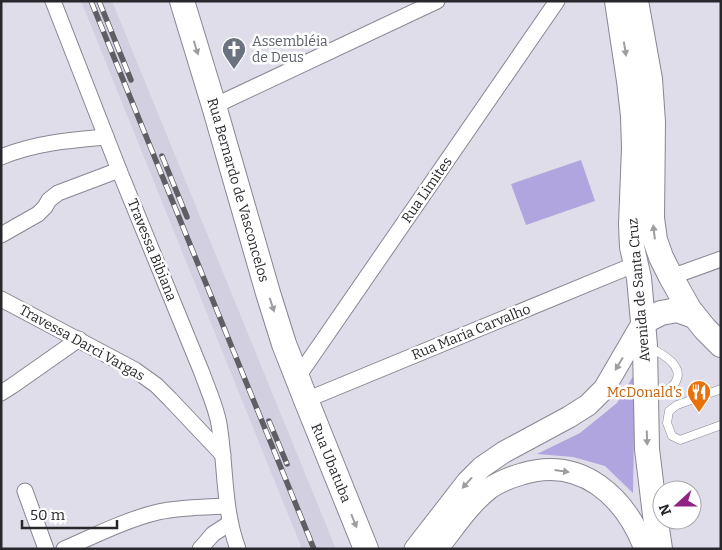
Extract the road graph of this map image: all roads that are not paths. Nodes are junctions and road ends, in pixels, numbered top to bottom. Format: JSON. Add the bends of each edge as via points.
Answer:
{"nodes":[{"id":1,"x":53,"y":1,"type":"edge"},
{"id":2,"x":182,"y":1,"type":"edge"},
{"id":3,"x":437,"y":1,"type":"edge"},
{"id":4,"x":557,"y":1,"type":"edge"},
{"id":5,"x":617,"y":1,"type":"edge"},
{"id":6,"x":636,"y":1,"type":"edge"},
{"id":7,"x":214,"y":106,"type":"junction"},
{"id":8,"x":106,"y":137,"type":"junction"},
{"id":9,"x":1,"y":158,"type":"edge"},
{"id":10,"x":119,"y":170,"type":"junction"},
{"id":11,"x":1,"y":235,"type":"edge"},
{"id":12,"x":721,"y":259,"type":"edge"},
{"id":13,"x":636,"y":264,"type":"junction"},
{"id":14,"x":696,"y":268,"type":"junction"},
{"id":15,"x":670,"y":277,"type":"junction"},
{"id":16,"x":1,"y":299,"type":"edge"},
{"id":17,"x":689,"y":308,"type":"junction"},
{"id":18,"x":644,"y":322,"type":"junction"},
{"id":19,"x":79,"y":340,"type":"junction"},
{"id":20,"x":721,"y":345,"type":"edge"},
{"id":21,"x":645,"y":346,"type":"junction"},
{"id":22,"x":297,"y":378,"type":"junction"},
{"id":23,"x":721,"y":388,"type":"edge"},
{"id":24,"x":1,"y":393,"type":"edge"},
{"id":25,"x":306,"y":400,"type":"junction"},
{"id":26,"x":646,"y":400,"type":"junction"},
{"id":27,"x":721,"y":425,"type":"edge"},
{"id":28,"x":223,"y":455,"type":"junction"},
{"id":29,"x":25,"y":491,"type":"dead end"},
{"id":30,"x":227,"y":506,"type":"junction"},
{"id":31,"x":230,"y":523,"type":"junction"},
{"id":32,"x":46,"y":549,"type":"edge"},
{"id":33,"x":64,"y":549,"type":"edge"},
{"id":34,"x":200,"y":549,"type":"edge"},
{"id":35,"x":238,"y":549,"type":"edge"},
{"id":36,"x":366,"y":549,"type":"edge"},
{"id":37,"x":415,"y":549,"type":"edge"},
{"id":38,"x":437,"y":549,"type":"edge"},
{"id":39,"x":645,"y":549,"type":"edge"},
{"id":40,"x":660,"y":549,"type":"edge"}],
"edges":[{"from":1,"to":8,"type":"street","name":"Travessa Bibiana"},
{"from":2,"to":7,"type":"main road","name":"Rua Bernardo de Vasconcelos","one_way":true},
{"from":3,"to":7,"type":"street"},
{"from":4,"to":22,"type":"street","name":"Rua Limites"},
{"from":5,"to":13,"type":"main road","name":"Avenida de Santa Cruz","one_way":true,"via":[[633,116],[631,225]]},
{"from":15,"to":6,"type":"main road","name":"Avenida de Santa Cruz","one_way":true,"via":[[655,240],[652,218],[653,122]]},
{"from":7,"to":22,"type":"main road","name":"Rua Bernardo de Vasconcelos","one_way":true,"via":[[268,293]]},
{"from":8,"to":9,"type":"street","via":[[36,146]]},
{"from":8,"to":10,"type":"street","name":"Travessa Bibiana"},
{"from":10,"to":11,"type":"street","via":[[54,196],[38,214]]},
{"from":10,"to":28,"type":"street","name":"Travessa Bibiana","via":[[202,373],[219,423]]},
{"from":12,"to":14,"type":"street"},
{"from":13,"to":18,"type":"main road","name":"Avenida de Santa Cruz"},
{"from":13,"to":25,"type":"street","name":"Rua Maria Carvalho"},
{"from":14,"to":15,"type":"street"},
{"from":14,"to":17,"type":"street","via":[[689,278]]},
{"from":15,"to":17,"type":"main road","name":"Avenida de Santa Cruz"},
{"from":16,"to":19,"type":"street","name":"Travessa Darci Vargas"},
{"from":17,"to":18,"type":"main road","via":[[661,313]]},
{"from":17,"to":20,"type":"main road","name":"Avenida de Santa Cruz"},
{"from":18,"to":21,"type":"main road","name":"Avenida de Santa Cruz"},
{"from":18,"to":37,"type":"main road","one_way":true,"via":[[604,389],[588,405],[482,467]]},
{"from":19,"to":24,"type":"street"},
{"from":19,"to":28,"type":"street","name":"Travessa Darci Vargas","via":[[136,370],[156,385]]},
{"from":21,"to":26,"type":"main road","name":"Avenida de Santa Cruz"},
{"from":21,"to":26,"type":"lane","via":[[666,356],[676,369],[677,377],[668,389]]},
{"from":22,"to":25,"type":"main road","name":"Rua Ubatuba"},
{"from":23,"to":27,"type":"lane","via":[[669,410],[667,423],[672,436],[680,440]]},
{"from":25,"to":36,"type":"main road","name":"Rua Ubatuba","one_way":true},
{"from":26,"to":40,"type":"main road","name":"Avenida de Santa Cruz","one_way":true,"via":[[647,449]]},
{"from":28,"to":30,"type":"street","name":"Travessa Bibiana"},
{"from":29,"to":32,"type":"street"},
{"from":30,"to":31,"type":"street","name":"Travessa Bibiana"},
{"from":30,"to":33,"type":"street","via":[[157,512]]},
{"from":31,"to":34,"type":"street","via":[[212,534]]},
{"from":31,"to":35,"type":"street","name":"Travessa Bibiana"},
{"from":38,"to":39,"type":"main road","one_way":true,"via":[[472,505],[491,488],[514,476],[555,469],[590,480],[609,493],[634,524]]}]}
